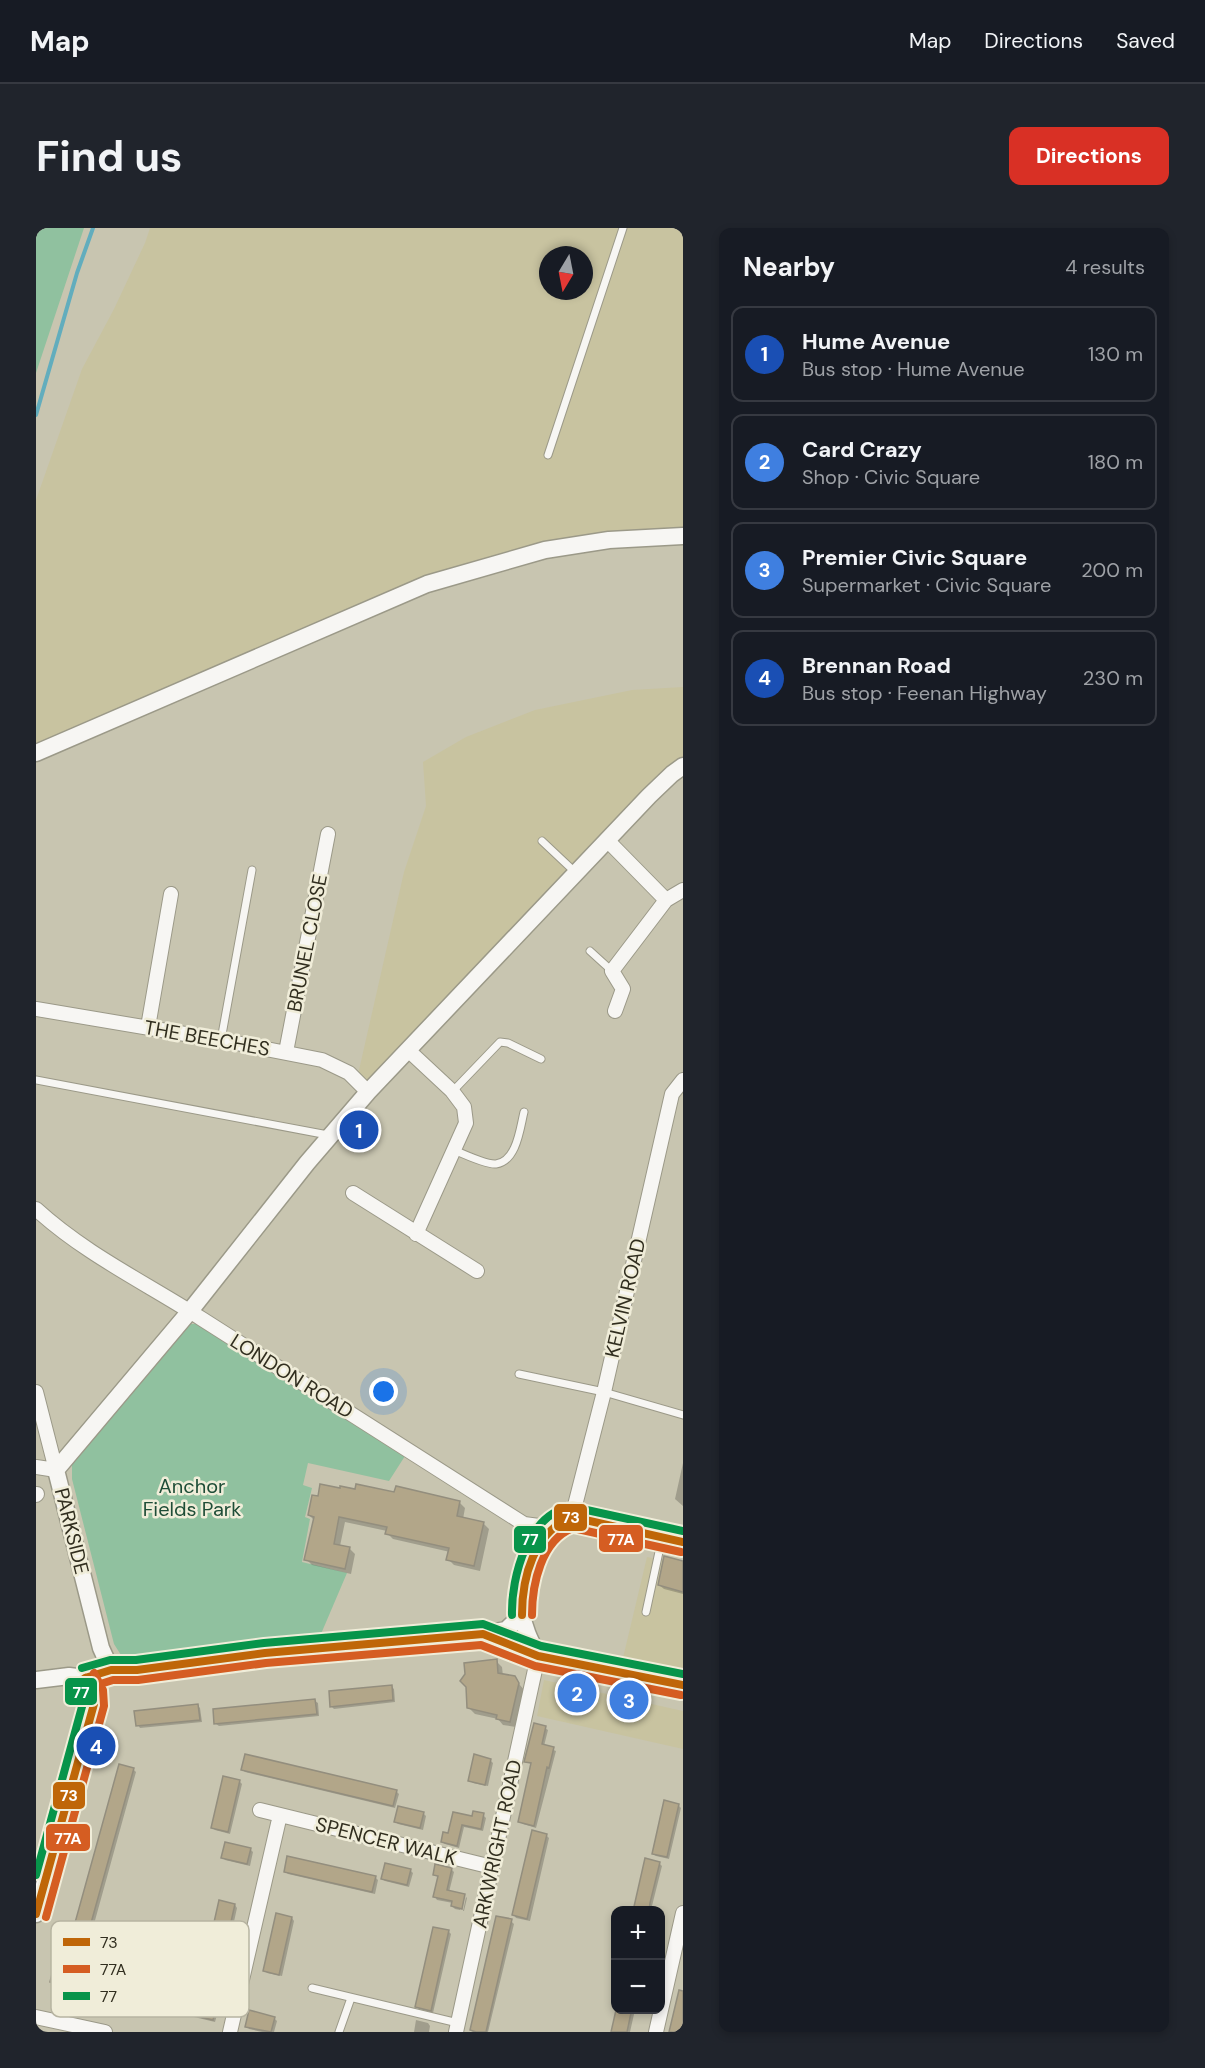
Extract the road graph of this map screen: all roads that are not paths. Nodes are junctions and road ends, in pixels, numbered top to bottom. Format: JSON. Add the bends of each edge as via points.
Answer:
{"nodes":[{"id":1,"x":623,"y":228,"type":"edge"},
{"id":2,"x":548,"y":455,"type":"dead end"},
{"id":3,"x":683,"y":536,"type":"edge"},
{"id":4,"x":36,"y":753,"type":"edge"},
{"id":5,"x":683,"y":766,"type":"edge"},
{"id":6,"x":328,"y":834,"type":"dead end"},
{"id":7,"x":607,"y":840,"type":"junction"},
{"id":8,"x":542,"y":841,"type":"dead end"},
{"id":9,"x":252,"y":870,"type":"dead end"},
{"id":10,"x":576,"y":873,"type":"junction"},
{"id":11,"x":683,"y":890,"type":"edge"},
{"id":12,"x":171,"y":894,"type":"dead end"},
{"id":13,"x":666,"y":900,"type":"junction"},
{"id":14,"x":590,"y":951,"type":"dead end"},
{"id":15,"x":612,"y":971,"type":"junction"},
{"id":16,"x":36,"y":1009,"type":"edge"},
{"id":17,"x":615,"y":1011,"type":"dead end"},
{"id":18,"x":148,"y":1027,"type":"junction"},
{"id":19,"x":221,"y":1040,"type":"junction"},
{"id":20,"x":408,"y":1050,"type":"junction"},
{"id":21,"x":286,"y":1052,"type":"junction"},
{"id":22,"x":541,"y":1059,"type":"dead end"},
{"id":23,"x":36,"y":1080,"type":"edge"},
{"id":24,"x":682,"y":1081,"type":"edge"},
{"id":25,"x":368,"y":1092,"type":"junction"},
{"id":26,"x":452,"y":1092,"type":"junction"},
{"id":27,"x":524,"y":1112,"type":"dead end"},
{"id":28,"x":330,"y":1135,"type":"junction"},
{"id":29,"x":454,"y":1150,"type":"junction"},
{"id":30,"x":353,"y":1194,"type":"dead end"},
{"id":31,"x":36,"y":1209,"type":"edge"},
{"id":32,"x":416,"y":1234,"type":"junction"},
{"id":33,"x":477,"y":1271,"type":"dead end"},
{"id":34,"x":190,"y":1311,"type":"junction"},
{"id":35,"x":519,"y":1374,"type":"dead end"},
{"id":36,"x":36,"y":1392,"type":"edge"},
{"id":37,"x":603,"y":1392,"type":"junction"},
{"id":38,"x":683,"y":1414,"type":"edge"},
{"id":39,"x":36,"y":1467,"type":"edge"},
{"id":40,"x":56,"y":1470,"type":"junction"},
{"id":41,"x":565,"y":1521,"type":"junction"},
{"id":42,"x":524,"y":1524,"type":"junction"},
{"id":43,"x":662,"y":1537,"type":"junction"},
{"id":44,"x":683,"y":1542,"type":"edge"},
{"id":45,"x":533,"y":1554,"type":"junction"},
{"id":46,"x":646,"y":1612,"type":"dead end"},
{"id":47,"x":522,"y":1615,"type":"junction"},
{"id":48,"x":483,"y":1635,"type":"junction"},
{"id":49,"x":538,"y":1656,"type":"junction"},
{"id":50,"x":111,"y":1670,"type":"junction"},
{"id":51,"x":85,"y":1678,"type":"junction"},
{"id":52,"x":36,"y":1680,"type":"edge"},
{"id":53,"x":683,"y":1685,"type":"edge"},
{"id":54,"x":260,"y":1810,"type":"dead end"},
{"id":55,"x":280,"y":1815,"type":"junction"},
{"id":56,"x":492,"y":1866,"type":"junction"},
{"id":57,"x":37,"y":1905,"type":"edge"},
{"id":58,"x":683,"y":1913,"type":"edge"},
{"id":59,"x":249,"y":1950,"type":"edge"},
{"id":60,"x":312,"y":1988,"type":"dead end"},
{"id":61,"x":351,"y":1998,"type":"junction"},
{"id":62,"x":36,"y":2017,"type":"edge"},
{"id":63,"x":233,"y":2017,"type":"edge"},
{"id":64,"x":457,"y":2027,"type":"edge"},
{"id":65,"x":105,"y":2032,"type":"edge"},
{"id":66,"x":230,"y":2032,"type":"edge"},
{"id":67,"x":339,"y":2032,"type":"edge"},
{"id":68,"x":656,"y":2032,"type":"edge"}],
"edges":[{"from":1,"to":2,"type":"lane"},
{"from":3,"to":4,"type":"street","via":[[609,540],[545,550],[426,584]]},
{"from":5,"to":7,"type":"street"},
{"from":6,"to":21,"type":"street","name":"BRUNEL CLOSE"},
{"from":7,"to":10,"type":"street"},
{"from":7,"to":13,"type":"street"},
{"from":8,"to":10,"type":"lane"},
{"from":9,"to":19,"type":"lane"},
{"from":10,"to":20,"type":"street"},
{"from":11,"to":13,"type":"street"},
{"from":12,"to":18,"type":"street"},
{"from":13,"to":15,"type":"street"},
{"from":14,"to":15,"type":"lane"},
{"from":15,"to":17,"type":"street","via":[[623,989]]},
{"from":16,"to":18,"type":"street","name":"THE BEECHES"},
{"from":18,"to":19,"type":"street","name":"THE BEECHES"},
{"from":19,"to":21,"type":"street","name":"THE BEECHES"},
{"from":20,"to":25,"type":"street"},
{"from":20,"to":26,"type":"street"},
{"from":21,"to":25,"type":"street","name":"THE BEECHES","via":[[322,1060],[349,1073]]},
{"from":22,"to":26,"type":"lane","via":[[500,1042]]},
{"from":23,"to":28,"type":"lane"},
{"from":24,"to":37,"type":"street","name":"KELVIN ROAD","via":[[672,1094]]},
{"from":25,"to":28,"type":"street"},
{"from":26,"to":29,"type":"street","via":[[464,1107],[466,1123]]},
{"from":27,"to":29,"type":"lane","via":[[513,1150],[503,1161],[492,1164]]},
{"from":28,"to":34,"type":"street"},
{"from":29,"to":32,"type":"street"},
{"from":30,"to":32,"type":"street"},
{"from":31,"to":34,"type":"street","name":"LONDON ROAD","via":[[89,1250]]},
{"from":32,"to":33,"type":"street"},
{"from":34,"to":40,"type":"street"},
{"from":34,"to":42,"type":"street","name":"LONDON ROAD"},
{"from":35,"to":37,"type":"lane"},
{"from":36,"to":40,"type":"street","name":"PARKSIDE"},
{"from":37,"to":38,"type":"lane"},
{"from":37,"to":41,"type":"street","name":"KELVIN ROAD"},
{"from":39,"to":40,"type":"street"},
{"from":40,"to":50,"type":"street","name":"PARKSIDE","via":[[101,1648]]},
{"from":41,"to":42,"type":"street","via":[[539,1526]]},
{"from":41,"to":43,"type":"street"},
{"from":41,"to":45,"type":"street","via":[[551,1528]]},
{"from":42,"to":45,"type":"street"},
{"from":43,"to":44,"type":"street"},
{"from":43,"to":46,"type":"lane"},
{"from":45,"to":47,"type":"street"},
{"from":47,"to":48,"type":"street","via":[[506,1630]]},
{"from":47,"to":49,"type":"street"},
{"from":48,"to":49,"type":"street"},
{"from":48,"to":50,"type":"street"},
{"from":49,"to":53,"type":"street"},
{"from":49,"to":56,"type":"street","name":"ARKWRIGHT ROAD"},
{"from":50,"to":51,"type":"street"},
{"from":51,"to":52,"type":"street"},
{"from":51,"to":57,"type":"street","via":[[94,1704]]},
{"from":54,"to":55,"type":"street","name":"SPENCER WALK"},
{"from":55,"to":56,"type":"street","name":"SPENCER WALK"},
{"from":55,"to":59,"type":"street"},
{"from":56,"to":64,"type":"street","name":"ARKWRIGHT ROAD"},
{"from":58,"to":68,"type":"street"},
{"from":60,"to":61,"type":"lane"},
{"from":61,"to":64,"type":"lane"},
{"from":61,"to":67,"type":"lane"},
{"from":62,"to":65,"type":"street"},
{"from":63,"to":66,"type":"street"}]}
